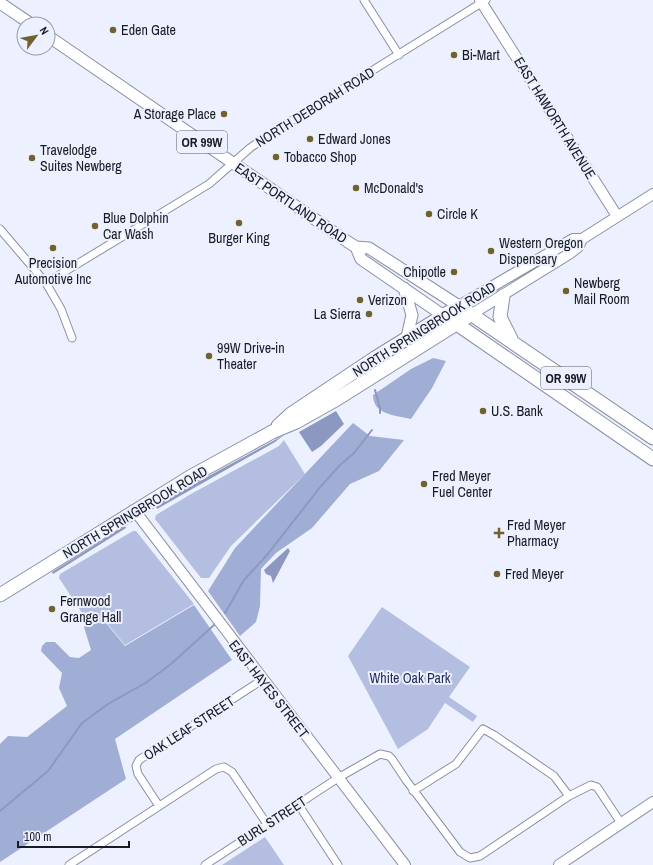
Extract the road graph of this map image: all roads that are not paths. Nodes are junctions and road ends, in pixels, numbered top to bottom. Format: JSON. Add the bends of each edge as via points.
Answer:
{"nodes":[{"id":1,"x":364,"y":0,"type":"edge"},
{"id":2,"x":483,"y":1,"type":"edge"},
{"id":3,"x":0,"y":3,"type":"edge"},
{"id":4,"x":19,"y":16,"type":"edge"},
{"id":5,"x":56,"y":41,"type":"edge"},
{"id":6,"x":399,"y":55,"type":"junction"},
{"id":7,"x":233,"y":163,"type":"junction"},
{"id":8,"x":653,"y":194,"type":"edge"},
{"id":9,"x":617,"y":216,"type":"junction"},
{"id":10,"x":0,"y":230,"type":"edge"},
{"id":11,"x":582,"y":239,"type":"junction"},
{"id":12,"x":356,"y":247,"type":"junction"},
{"id":13,"x":46,"y":283,"type":"junction"},
{"id":14,"x":404,"y":288,"type":"junction"},
{"id":15,"x":503,"y":296,"type":"junction"},
{"id":16,"x":459,"y":306,"type":"junction"},
{"id":17,"x":472,"y":314,"type":"junction"},
{"id":18,"x":444,"y":316,"type":"junction"},
{"id":19,"x":456,"y":324,"type":"junction"},
{"id":20,"x":407,"y":337,"type":"junction"},
{"id":21,"x":72,"y":338,"type":"dead end"},
{"id":22,"x":512,"y":341,"type":"junction"},
{"id":23,"x":315,"y":399,"type":"junction"},
{"id":24,"x":296,"y":422,"type":"junction"},
{"id":25,"x":272,"y":432,"type":"junction"},
{"id":26,"x":653,"y":438,"type":"edge"},
{"id":27,"x":653,"y":459,"type":"edge"},
{"id":28,"x":135,"y":511,"type":"junction"},
{"id":29,"x":0,"y":595,"type":"edge"},
{"id":30,"x":262,"y":680,"type":"junction"},
{"id":31,"x":338,"y":778,"type":"junction"},
{"id":32,"x":413,"y":791,"type":"junction"},
{"id":33,"x":569,"y":796,"type":"junction"},
{"id":34,"x":653,"y":802,"type":"edge"},
{"id":35,"x":298,"y":804,"type":"junction"},
{"id":36,"x":160,"y":806,"type":"junction"},
{"id":37,"x":621,"y":823,"type":"junction"},
{"id":38,"x":267,"y":824,"type":"junction"},
{"id":39,"x":69,"y":865,"type":"edge"},
{"id":40,"x":205,"y":865,"type":"edge"},
{"id":41,"x":338,"y":865,"type":"edge"},
{"id":42,"x":405,"y":865,"type":"edge"},
{"id":43,"x":559,"y":865,"type":"edge"}],
"edges":[{"from":1,"to":6,"type":"street"},
{"from":2,"to":6,"type":"street","name":"NORTH DEBORAH ROAD"},
{"from":2,"to":9,"type":"street","name":"EAST HAWORTH AVENUE"},
{"from":3,"to":4,"type":"main road"},
{"from":5,"to":7,"type":"main road","name":"EAST PORTLAND ROAD","number":"OR 99W"},
{"from":6,"to":7,"type":"street","name":"NORTH DEBORAH ROAD","via":[[270,134]]},
{"from":7,"to":12,"type":"main road","name":"EAST PORTLAND ROAD","number":"OR 99W"},
{"from":7,"to":13,"type":"street","name":"NORTH DEBORAH ROAD","via":[[208,184]]},
{"from":8,"to":9,"type":"street","name":"NORTH SPRINGBROOK ROAD"},
{"from":9,"to":11,"type":"street","name":"NORTH SPRINGBROOK ROAD"},
{"from":10,"to":13,"type":"street"},
{"from":11,"to":15,"type":"street","name":"NORTH SPRINGBROOK ROAD","via":[[578,247]]},
{"from":11,"to":16,"type":"street","name":"NORTH SPRINGBROOK ROAD","via":[[573,238]]},
{"from":12,"to":14,"type":"main road","name":"EAST PORTLAND ROAD","number":"OR 99W","via":[[361,259]]},
{"from":12,"to":16,"type":"main road","name":"EAST PORTLAND ROAD","number":"OR 99W","via":[[369,248]]},
{"from":13,"to":21,"type":"street","via":[[61,309]]},
{"from":14,"to":18,"type":"main road","name":"EAST PORTLAND ROAD","number":"OR 99W"},
{"from":14,"to":20,"type":"main road","via":[[412,315]]},
{"from":15,"to":17,"type":"street","name":"NORTH SPRINGBROOK ROAD"},
{"from":15,"to":22,"type":"highway","via":[[500,317]]},
{"from":16,"to":17,"type":"highway","name":"EAST PORTLAND ROAD","number":"OR 99W"},
{"from":16,"to":18,"type":"highway","name":"NORTH SPRINGBROOK ROAD"},
{"from":17,"to":19,"type":"highway","name":"NORTH SPRINGBROOK ROAD"},
{"from":17,"to":22,"type":"highway","name":"EAST PORTLAND ROAD","number":"OR 99W"},
{"from":18,"to":19,"type":"highway","name":"EAST PORTLAND ROAD","number":"OR 99W"},
{"from":18,"to":20,"type":"highway","name":"NORTH SPRINGBROOK ROAD"},
{"from":19,"to":24,"type":"highway","name":"NORTH SPRINGBROOK ROAD"},
{"from":19,"to":27,"type":"highway","name":"EAST PORTLAND ROAD","number":"OR 99W"},
{"from":20,"to":23,"type":"highway","name":"NORTH SPRINGBROOK ROAD"},
{"from":22,"to":26,"type":"highway","name":"EAST PORTLAND ROAD","number":"OR 99W"},
{"from":23,"to":24,"type":"highway","via":[[317,403],[299,415]]},
{"from":23,"to":25,"type":"highway","name":"NORTH SPRINGBROOK ROAD","via":[[291,414]]},
{"from":24,"to":25,"type":"highway","name":"NORTH SPRINGBROOK ROAD"},
{"from":25,"to":28,"type":"highway","name":"NORTH SPRINGBROOK ROAD"},
{"from":28,"to":29,"type":"highway","name":"NORTH SPRINGBROOK ROAD"},
{"from":28,"to":30,"type":"street","name":"EAST HAYES STREET"},
{"from":30,"to":31,"type":"street","name":"EAST HAYES STREET"},
{"from":30,"to":36,"type":"street","name":"OAK LEAF STREET","via":[[139,760],[136,766],[138,774]]},
{"from":31,"to":32,"type":"street","name":"BURL STREET","via":[[376,756],[385,754],[392,759]]},
{"from":31,"to":35,"type":"street","name":"BURL STREET"},
{"from":31,"to":42,"type":"street","name":"EAST HAYES STREET"},
{"from":32,"to":33,"type":"street","via":[[456,764],[483,730],[494,734],[554,776]]},
{"from":32,"to":33,"type":"street","via":[[464,856],[470,858],[480,856]]},
{"from":33,"to":37,"type":"street","via":[[590,785],[597,787]]},
{"from":34,"to":37,"type":"street"},
{"from":35,"to":38,"type":"street","name":"BURL STREET"},
{"from":35,"to":41,"type":"street"},
{"from":36,"to":38,"type":"street","via":[[216,769],[224,767],[232,772]]},
{"from":36,"to":39,"type":"street"},
{"from":37,"to":43,"type":"street"},
{"from":38,"to":40,"type":"street","name":"BURL STREET"}]}
